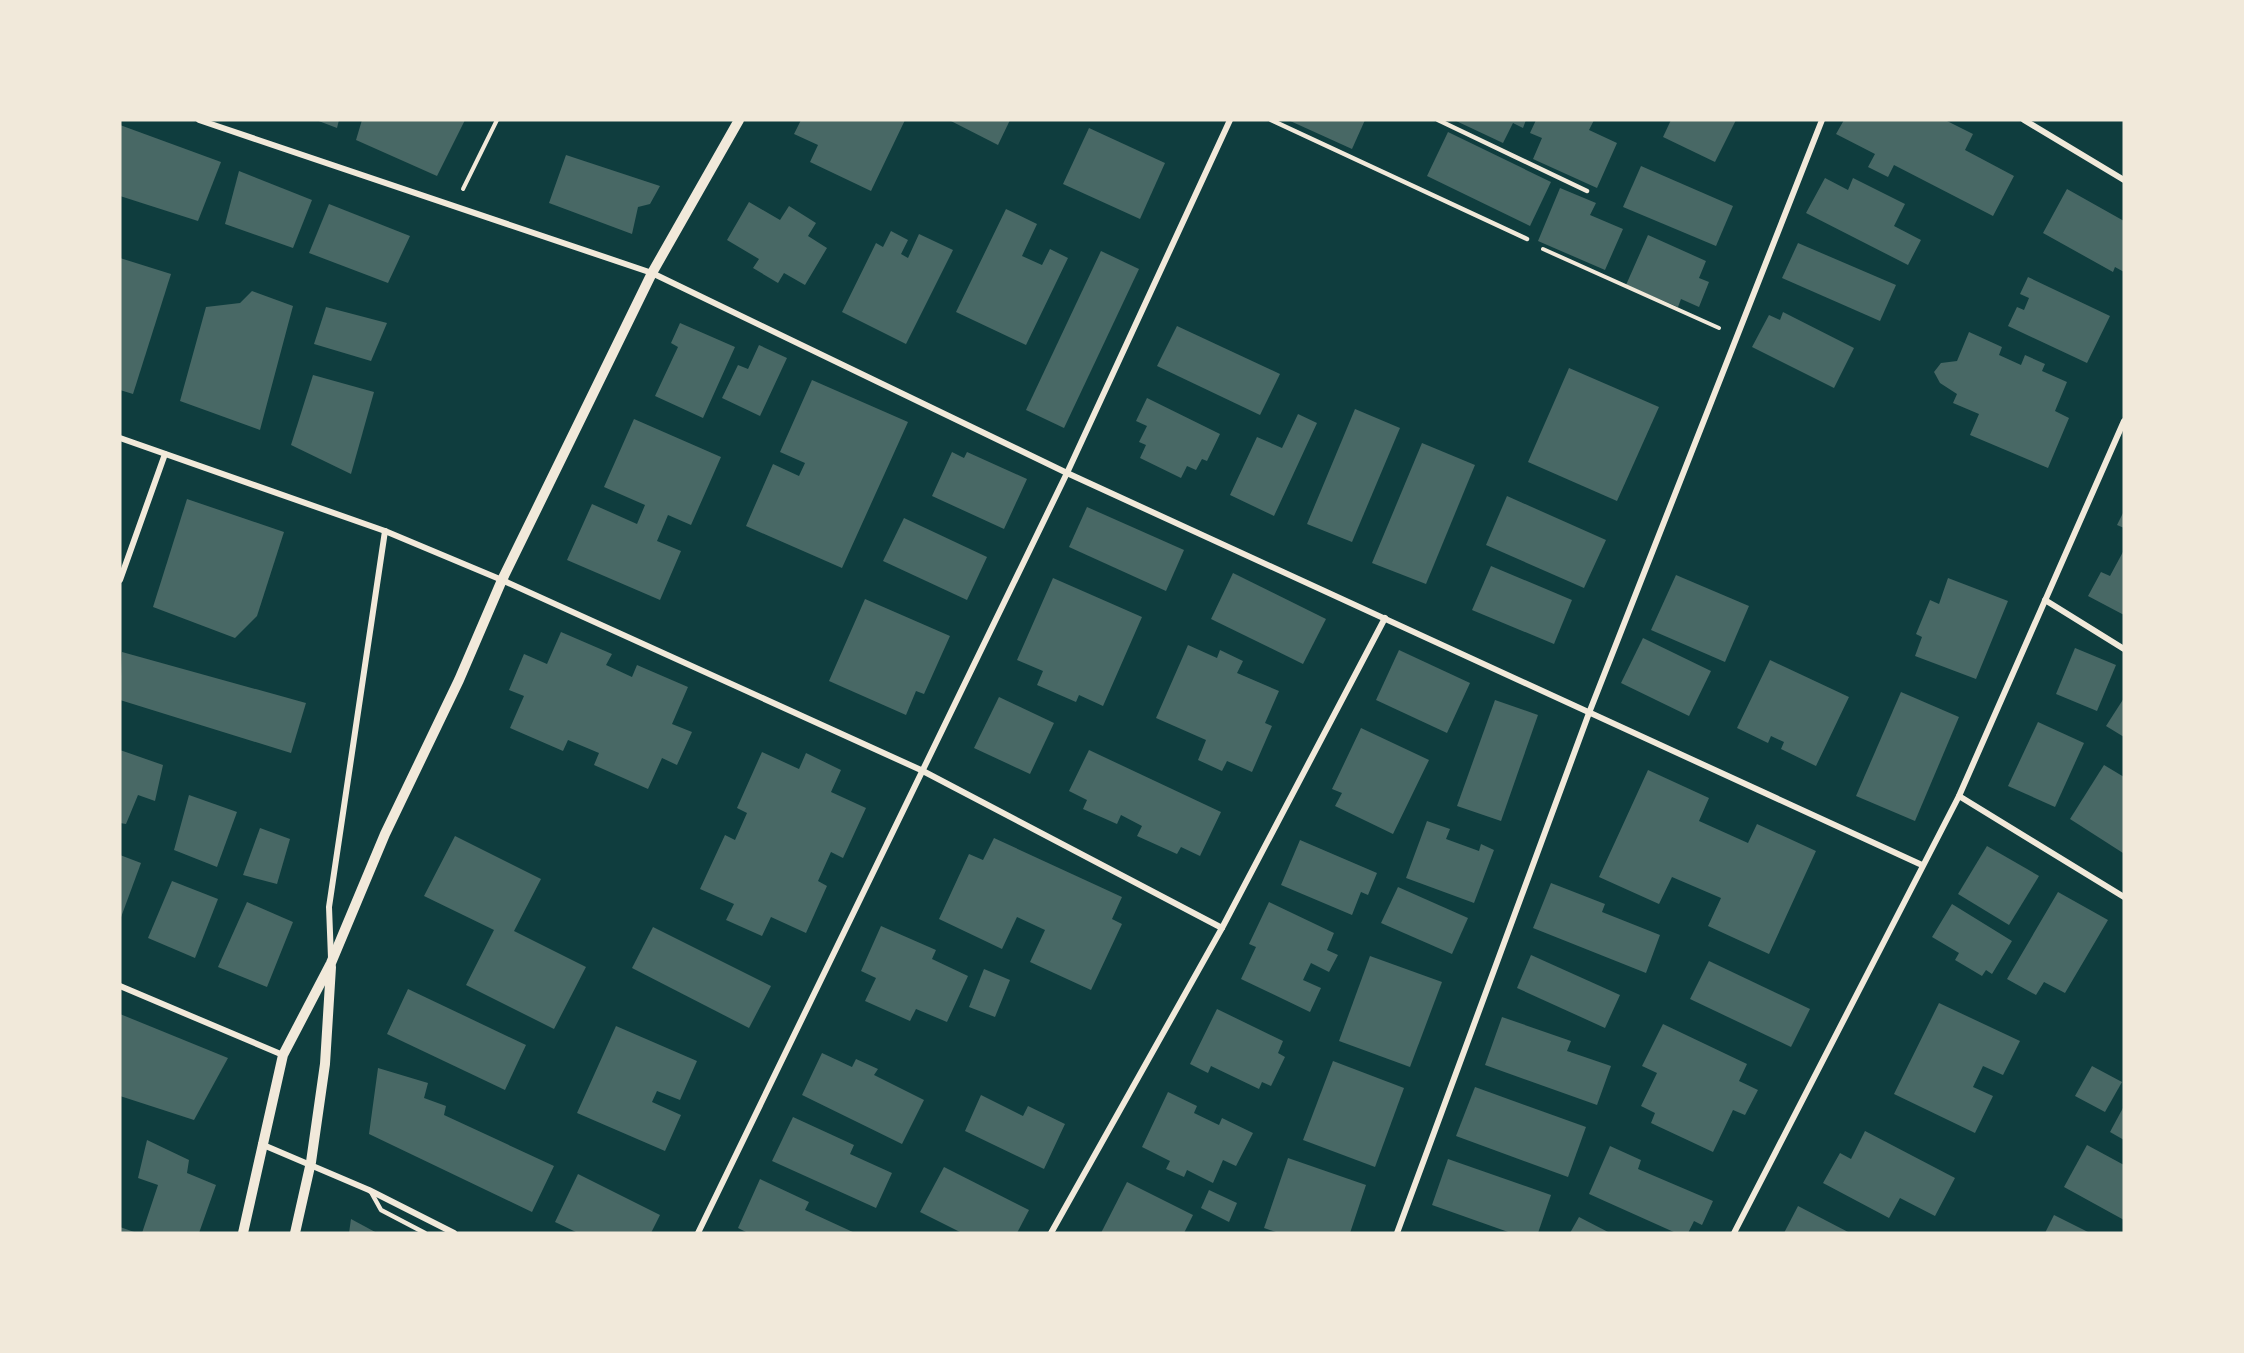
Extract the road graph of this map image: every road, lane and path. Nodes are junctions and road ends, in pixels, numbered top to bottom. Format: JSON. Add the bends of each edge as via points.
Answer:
{"nodes":[{"id":1,"x":199,"y":120,"type":"edge"},
{"id":2,"x":497,"y":120,"type":"edge"},
{"id":3,"x":739,"y":120,"type":"edge"},
{"id":4,"x":1230,"y":120,"type":"edge"},
{"id":5,"x":1271,"y":120,"type":"edge"},
{"id":6,"x":1438,"y":120,"type":"edge"},
{"id":7,"x":1822,"y":120,"type":"edge"},
{"id":8,"x":2024,"y":120,"type":"edge"},
{"id":9,"x":2124,"y":180,"type":"edge"},
{"id":10,"x":1587,"y":191,"type":"dead end"},
{"id":11,"x":454,"y":207,"type":"junction"},
{"id":12,"x":1527,"y":238,"type":"joint"},
{"id":13,"x":652,"y":273,"type":"junction"},
{"id":14,"x":1736,"y":335,"type":"junction"},
{"id":15,"x":2124,"y":422,"type":"edge"},
{"id":16,"x":120,"y":438,"type":"edge"},
{"id":17,"x":165,"y":454,"type":"junction"},
{"id":18,"x":1067,"y":474,"type":"junction"},
{"id":19,"x":385,"y":531,"type":"junction"},
{"id":20,"x":120,"y":580,"type":"edge"},
{"id":21,"x":502,"y":580,"type":"junction"},
{"id":22,"x":2045,"y":600,"type":"junction"},
{"id":23,"x":1385,"y":618,"type":"junction"},
{"id":24,"x":2124,"y":649,"type":"edge"},
{"id":25,"x":1589,"y":713,"type":"junction"},
{"id":26,"x":921,"y":770,"type":"junction"},
{"id":27,"x":1959,"y":796,"type":"junction"},
{"id":28,"x":1922,"y":866,"type":"junction"},
{"id":29,"x":2124,"y":897,"type":"edge"},
{"id":30,"x":1222,"y":928,"type":"junction"},
{"id":31,"x":331,"y":963,"type":"junction"},
{"id":32,"x":120,"y":986,"type":"edge"},
{"id":33,"x":283,"y":1055,"type":"junction"},
{"id":34,"x":261,"y":1144,"type":"junction"},
{"id":35,"x":310,"y":1162,"type":"junction"},
{"id":36,"x":369,"y":1190,"type":"junction"},
{"id":37,"x":243,"y":1233,"type":"edge"},
{"id":38,"x":295,"y":1233,"type":"edge"},
{"id":39,"x":424,"y":1233,"type":"edge"},
{"id":40,"x":454,"y":1233,"type":"edge"},
{"id":41,"x":698,"y":1233,"type":"edge"},
{"id":42,"x":1051,"y":1233,"type":"edge"},
{"id":43,"x":1397,"y":1233,"type":"edge"},
{"id":44,"x":1734,"y":1233,"type":"edge"}],
"edges":[{"from":1,"to":11,"type":"street"},
{"from":2,"to":11,"type":"path"},
{"from":3,"to":13,"type":"street"},
{"from":4,"to":18,"type":"street"},
{"from":5,"to":12,"type":"lane"},
{"from":6,"to":10,"type":"lane"},
{"from":7,"to":14,"type":"street"},
{"from":8,"to":9,"type":"street"},
{"from":11,"to":13,"type":"street"},
{"from":12,"to":14,"type":"path","via":[[1537,246]]},
{"from":13,"to":18,"type":"street"},
{"from":13,"to":21,"type":"street"},
{"from":14,"to":25,"type":"street"},
{"from":15,"to":22,"type":"street"},
{"from":16,"to":17,"type":"street"},
{"from":17,"to":19,"type":"street"},
{"from":17,"to":20,"type":"street"},
{"from":18,"to":23,"type":"street"},
{"from":18,"to":26,"type":"street"},
{"from":19,"to":21,"type":"street"},
{"from":19,"to":31,"type":"street","via":[[329,907]]},
{"from":21,"to":26,"type":"street"},
{"from":21,"to":31,"type":"street","via":[[385,834]]},
{"from":22,"to":24,"type":"street"},
{"from":22,"to":27,"type":"street"},
{"from":23,"to":25,"type":"street"},
{"from":23,"to":30,"type":"street"},
{"from":25,"to":28,"type":"street"},
{"from":25,"to":43,"type":"street"},
{"from":26,"to":30,"type":"street"},
{"from":26,"to":41,"type":"street"},
{"from":27,"to":28,"type":"street"},
{"from":27,"to":29,"type":"street"},
{"from":28,"to":44,"type":"street"},
{"from":30,"to":42,"type":"street"},
{"from":31,"to":33,"type":"street"},
{"from":31,"to":35,"type":"street","via":[[325,1064]]},
{"from":32,"to":33,"type":"street"},
{"from":33,"to":34,"type":"street"},
{"from":34,"to":35,"type":"street"},
{"from":34,"to":37,"type":"street"},
{"from":35,"to":36,"type":"street"},
{"from":35,"to":38,"type":"street"},
{"from":36,"to":39,"type":"lane","via":[[381,1210]]},
{"from":36,"to":40,"type":"street"}]}
